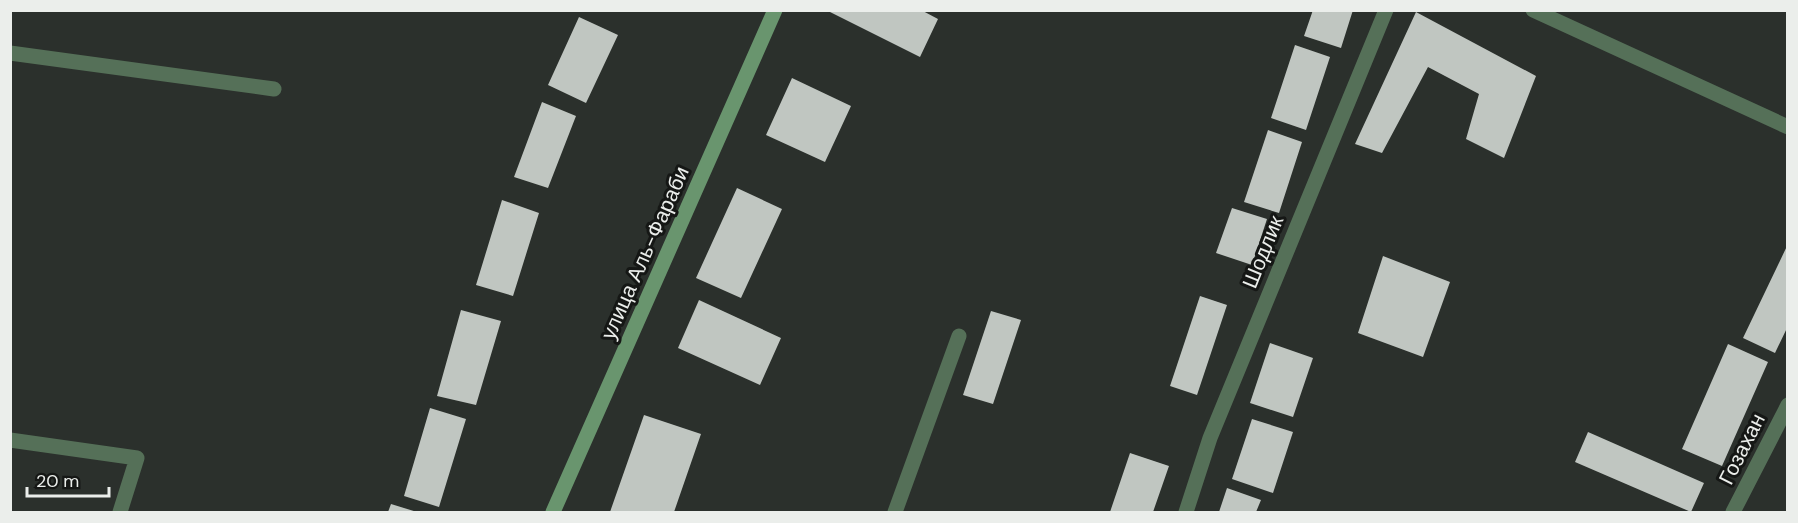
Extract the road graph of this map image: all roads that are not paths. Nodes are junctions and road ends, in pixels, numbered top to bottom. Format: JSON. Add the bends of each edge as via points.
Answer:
{"nodes":[{"id":1,"x":775,"y":10,"type":"edge"},
{"id":2,"x":1386,"y":10,"type":"edge"},
{"id":3,"x":1533,"y":10,"type":"edge"},
{"id":4,"x":10,"y":53,"type":"edge"},
{"id":5,"x":274,"y":89,"type":"dead end"},
{"id":6,"x":1788,"y":127,"type":"edge"},
{"id":7,"x":959,"y":336,"type":"dead end"},
{"id":8,"x":1788,"y":405,"type":"edge"},
{"id":9,"x":10,"y":440,"type":"edge"},
{"id":10,"x":120,"y":513,"type":"edge"},
{"id":11,"x":553,"y":513,"type":"edge"},
{"id":12,"x":895,"y":513,"type":"edge"},
{"id":13,"x":1186,"y":513,"type":"edge"},
{"id":14,"x":1733,"y":513,"type":"edge"}],
"edges":[{"from":1,"to":11,"type":"main road","name":"улица Аль-Фараби"},
{"from":2,"to":13,"type":"street","name":"Шодлик","via":[[1210,438]]},
{"from":3,"to":6,"type":"street"},
{"from":4,"to":5,"type":"street"},
{"from":7,"to":12,"type":"street"},
{"from":8,"to":14,"type":"street","name":"Гозахан"},
{"from":9,"to":10,"type":"street","via":[[138,458]]}]}
